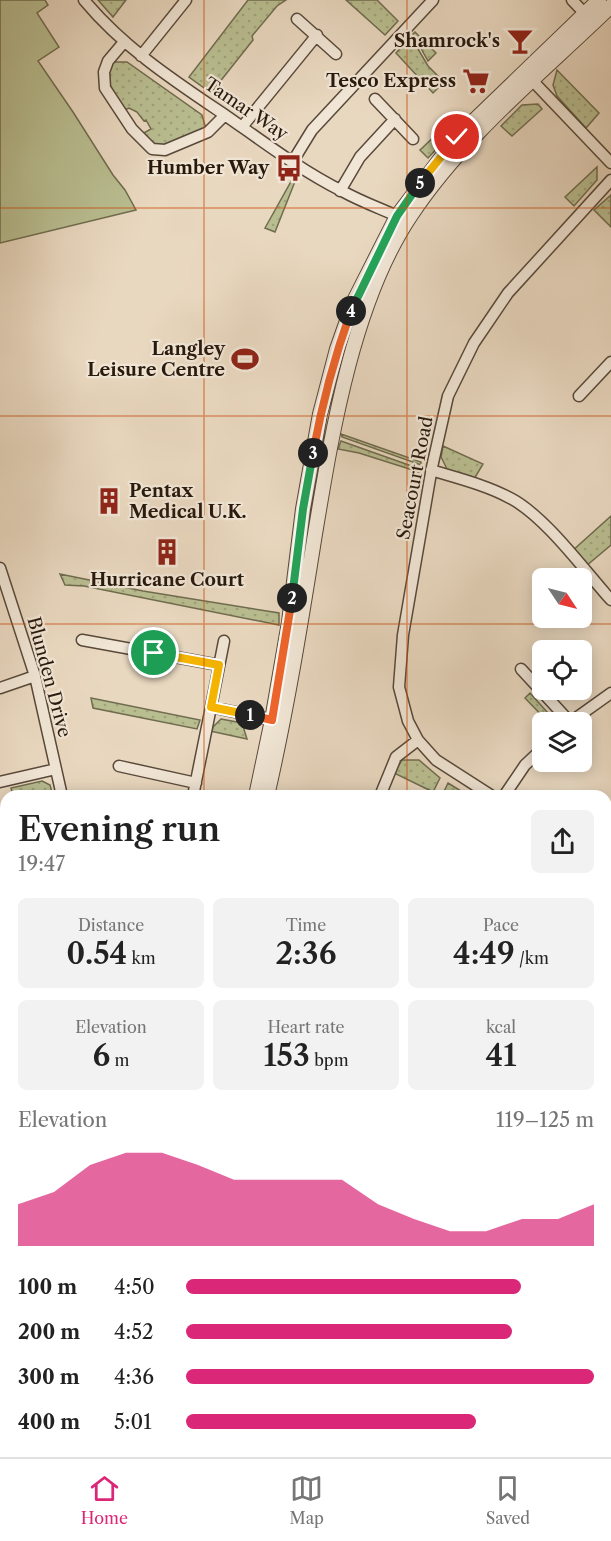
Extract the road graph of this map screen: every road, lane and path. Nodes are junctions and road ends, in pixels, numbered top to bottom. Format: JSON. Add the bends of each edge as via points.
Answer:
{"nodes":[{"id":1,"x":84,"y":0,"type":"edge"},
{"id":2,"x":186,"y":0,"type":"edge"},
{"id":3,"x":433,"y":0,"type":"edge"},
{"id":4,"x":572,"y":0,"type":"edge"},
{"id":5,"x":599,"y":0,"type":"edge"},
{"id":6,"x":611,"y":6,"type":"edge"},
{"id":7,"x":589,"y":18,"type":"junction"},
{"id":8,"x":297,"y":19,"type":"dead end"},
{"id":9,"x":316,"y":35,"type":"junction"},
{"id":10,"x":124,"y":42,"type":"junction"},
{"id":11,"x":336,"y":54,"type":"dead end"},
{"id":12,"x":141,"y":56,"type":"junction"},
{"id":13,"x":527,"y":76,"type":"junction"},
{"id":14,"x":375,"y":99,"type":"dead end"},
{"id":15,"x":225,"y":115,"type":"junction"},
{"id":16,"x":395,"y":118,"type":"junction"},
{"id":17,"x":242,"y":127,"type":"junction"},
{"id":18,"x":413,"y":139,"type":"dead end"},
{"id":19,"x":293,"y":162,"type":"junction"},
{"id":20,"x":611,"y":164,"type":"edge"},
{"id":21,"x":611,"y":180,"type":"edge"},
{"id":22,"x":340,"y":190,"type":"junction"},
{"id":23,"x":401,"y":219,"type":"junction"},
{"id":24,"x":611,"y":362,"type":"edge"},
{"id":25,"x":579,"y":396,"type":"dead end"},
{"id":26,"x":431,"y":470,"type":"junction"},
{"id":27,"x":0,"y":568,"type":"edge"},
{"id":28,"x":611,"y":600,"type":"edge"},
{"id":29,"x":82,"y":640,"type":"dead end"},
{"id":30,"x":224,"y":640,"type":"dead end"},
{"id":31,"x":219,"y":665,"type":"junction"},
{"id":32,"x":521,"y":669,"type":"dead end"},
{"id":33,"x":35,"y":676,"type":"junction"},
{"id":34,"x":0,"y":688,"type":"edge"},
{"id":35,"x":611,"y":693,"type":"edge"},
{"id":36,"x":211,"y":707,"type":"junction"},
{"id":37,"x":560,"y":712,"type":"edge"},
{"id":38,"x":585,"y":712,"type":"edge"},
{"id":39,"x":278,"y":721,"type":"junction"},
{"id":40,"x":418,"y":740,"type":"junction"},
{"id":41,"x":532,"y":758,"type":"edge"},
{"id":42,"x":119,"y":766,"type":"dead end"},
{"id":43,"x":56,"y":769,"type":"junction"},
{"id":44,"x":0,"y":783,"type":"edge"},
{"id":45,"x":195,"y":783,"type":"junction"},
{"id":46,"x":61,"y":790,"type":"edge"},
{"id":47,"x":194,"y":790,"type":"edge"},
{"id":48,"x":258,"y":790,"type":"edge"},
{"id":49,"x":268,"y":790,"type":"edge"},
{"id":50,"x":382,"y":790,"type":"edge"},
{"id":51,"x":483,"y":790,"type":"edge"},
{"id":52,"x":508,"y":790,"type":"edge"}],
"edges":[{"from":1,"to":10,"type":"street","name":"Tamar Way"},
{"from":2,"to":12,"type":"street"},
{"from":3,"to":19,"type":"street","via":[[312,130]]},
{"from":4,"to":7,"type":"street"},
{"from":5,"to":7,"type":"street"},
{"from":6,"to":7,"type":"street"},
{"from":7,"to":13,"type":"street"},
{"from":8,"to":9,"type":"street"},
{"from":9,"to":11,"type":"street"},
{"from":9,"to":17,"type":"street"},
{"from":10,"to":12,"type":"street","name":"Tamar Way"},
{"from":10,"to":15,"type":"street","via":[[108,61],[105,88],[132,129],[152,149],[165,150],[208,132]]},
{"from":12,"to":15,"type":"street","name":"Tamar Way"},
{"from":13,"to":20,"type":"street"},
{"from":13,"to":23,"type":"street"},
{"from":14,"to":16,"type":"street"},
{"from":15,"to":17,"type":"street","name":"Tamar Way"},
{"from":16,"to":18,"type":"street"},
{"from":16,"to":22,"type":"street","via":[[360,157]]},
{"from":17,"to":19,"type":"street","name":"Tamar Way"},
{"from":19,"to":22,"type":"street","name":"Tamar Way"},
{"from":21,"to":26,"type":"street","name":"Seacourt Road","via":[[508,293],[474,343],[448,396]]},
{"from":22,"to":23,"type":"street","name":"Tamar Way"},
{"from":23,"to":39,"type":"street","via":[[355,345],[333,433]]},
{"from":24,"to":25,"type":"street"},
{"from":26,"to":28,"type":"street","via":[[511,498],[541,521]]},
{"from":26,"to":40,"type":"street","name":"Seacourt Road","via":[[399,687],[408,721]]},
{"from":27,"to":33,"type":"street","name":"Blunden Drive"},
{"from":29,"to":31,"type":"street"},
{"from":30,"to":31,"type":"street"},
{"from":31,"to":36,"type":"street"},
{"from":32,"to":37,"type":"street"},
{"from":33,"to":34,"type":"street"},
{"from":33,"to":43,"type":"street","name":"Blunden Drive"},
{"from":35,"to":38,"type":"street"},
{"from":36,"to":39,"type":"street"},
{"from":36,"to":45,"type":"street"},
{"from":39,"to":48,"type":"street"},
{"from":39,"to":49,"type":"street"},
{"from":40,"to":50,"type":"street","via":[[396,757]]},
{"from":40,"to":51,"type":"street","name":"Seacourt Road","via":[[436,760]]},
{"from":41,"to":52,"type":"street"},
{"from":42,"to":45,"type":"street"},
{"from":43,"to":44,"type":"street"},
{"from":43,"to":46,"type":"street","name":"Blunden Drive"},
{"from":45,"to":47,"type":"street"}]}
